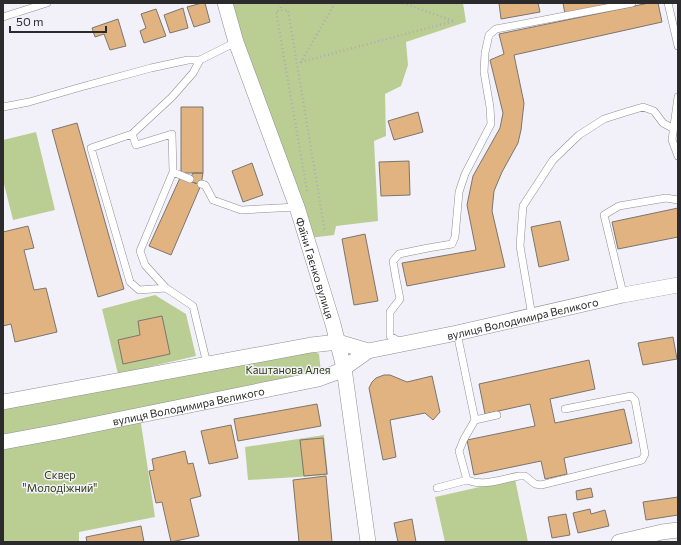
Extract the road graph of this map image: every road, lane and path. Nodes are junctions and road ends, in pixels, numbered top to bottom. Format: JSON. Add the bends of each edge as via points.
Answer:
{"nodes":[{"id":1,"x":48,"y":3,"type":"edge"},
{"id":2,"x":226,"y":3,"type":"edge"},
{"id":3,"x":280,"y":3,"type":"edge"},
{"id":4,"x":335,"y":3,"type":"edge"},
{"id":5,"x":403,"y":3,"type":"edge"},
{"id":6,"x":632,"y":3,"type":"edge"},
{"id":7,"x":668,"y":3,"type":"edge"},
{"id":8,"x":32,"y":5,"type":"edge"},
{"id":9,"x":281,"y":10,"type":"junction"},
{"id":10,"x":3,"y":16,"type":"edge"},
{"id":11,"x":236,"y":42,"type":"junction"},
{"id":12,"x":678,"y":46,"type":"edge"},
{"id":13,"x":200,"y":60,"type":"junction"},
{"id":14,"x":678,"y":97,"type":"edge"},
{"id":15,"x":3,"y":107,"type":"edge"},
{"id":16,"x":674,"y":128,"type":"junction"},
{"id":17,"x":132,"y":134,"type":"junction"},
{"id":18,"x":678,"y":156,"type":"edge"},
{"id":19,"x":173,"y":172,"type":"junction"},
{"id":20,"x":190,"y":179,"type":"dead end"},
{"id":21,"x":201,"y":184,"type":"dead end"},
{"id":22,"x":308,"y":196,"type":"dead end"},
{"id":23,"x":678,"y":200,"type":"edge"},
{"id":24,"x":297,"y":207,"type":"junction"},
{"id":25,"x":325,"y":232,"type":"dead end"},
{"id":26,"x":678,"y":285,"type":"edge"},
{"id":27,"x":166,"y":288,"type":"junction"},
{"id":28,"x":623,"y":295,"type":"junction"},
{"id":29,"x":532,"y":316,"type":"junction"},
{"id":30,"x":457,"y":333,"type":"junction"},
{"id":31,"x":338,"y":342,"type":"junction"},
{"id":32,"x":402,"y":344,"type":"junction"},
{"id":33,"x":368,"y":351,"type":"junction"},
{"id":34,"x":207,"y":364,"type":"junction"},
{"id":35,"x":344,"y":368,"type":"junction"},
{"id":36,"x":3,"y":402,"type":"edge"},
{"id":37,"x":565,"y":408,"type":"dead end"},
{"id":38,"x":497,"y":415,"type":"dead end"},
{"id":39,"x":476,"y":420,"type":"junction"},
{"id":40,"x":3,"y":442,"type":"edge"},
{"id":41,"x":467,"y":480,"type":"junction"},
{"id":42,"x":437,"y":488,"type":"dead end"},
{"id":43,"x":678,"y":530,"type":"edge"},
{"id":44,"x":368,"y":542,"type":"edge"},
{"id":45,"x":619,"y":542,"type":"edge"}],
"edges":[{"from":1,"to":8,"type":"lane"},
{"from":2,"to":11,"type":"street","name":"Фаїни Гаєнко вулиця"},
{"from":3,"to":9,"type":"path"},
{"from":4,"to":5,"type":"path","via":[[301,62],[454,21]]},
{"from":6,"to":32,"type":"lane","via":[[496,29],[489,36],[484,72],[491,124],[465,174],[459,192],[452,244],[399,254],[393,261],[400,299],[390,312],[390,336]]},
{"from":7,"to":12,"type":"lane"},
{"from":8,"to":10,"type":"lane"},
{"from":9,"to":22,"type":"path","via":[[276,11]]},
{"from":9,"to":25,"type":"path","via":[[288,10]]},
{"from":11,"to":13,"type":"lane"},
{"from":11,"to":24,"type":"street","name":"Фаїни Гаєнко вулиця"},
{"from":13,"to":15,"type":"lane","via":[[151,68]]},
{"from":13,"to":17,"type":"lane","via":[[193,74],[172,97]]},
{"from":14,"to":16,"type":"lane"},
{"from":16,"to":18,"type":"lane","via":[[672,140]]},
{"from":16,"to":29,"type":"lane","via":[[663,123],[654,111],[643,107],[604,119],[580,135],[554,160],[523,206],[520,246]]},
{"from":17,"to":19,"type":"lane","via":[[136,145],[172,134]]},
{"from":17,"to":27,"type":"lane","via":[[91,148],[130,282],[139,290]]},
{"from":19,"to":20,"type":"lane"},
{"from":19,"to":27,"type":"lane","via":[[140,251],[146,265]]},
{"from":21,"to":24,"type":"lane","via":[[205,185],[213,200],[241,210]]},
{"from":23,"to":28,"type":"lane","via":[[666,198],[619,206],[604,215]]},
{"from":24,"to":31,"type":"street","name":"Фаїни Гаєнко вулиця"},
{"from":26,"to":28,"type":"street","name":"вулиця Володимира Великого"},
{"from":27,"to":34,"type":"lane","via":[[193,306]]},
{"from":28,"to":29,"type":"street","name":"вулиця Володимира Великого"},
{"from":29,"to":30,"type":"street","name":"вулиця Володимира Великого"},
{"from":30,"to":32,"type":"street","name":"вулиця Володимира Великого"},
{"from":30,"to":39,"type":"lane"},
{"from":31,"to":33,"type":"street","name":"вулиця Володимира Великого"},
{"from":31,"to":34,"type":"street","name":"вулиця Володимира Великого"},
{"from":31,"to":35,"type":"street","name":"Фаїни Гаєнко вулиця"},
{"from":32,"to":33,"type":"street","name":"вулиця Володимира Великого"},
{"from":33,"to":35,"type":"street","name":"вулиця Володимира Великого"},
{"from":34,"to":36,"type":"street","name":"вулиця Володимира Великого"},
{"from":35,"to":40,"type":"street","name":"вулиця Володимира Великого","via":[[318,379]]},
{"from":35,"to":44,"type":"street","name":"Фаїни Гаєнко вулиця"},
{"from":37,"to":41,"type":"lane","via":[[631,396],[636,400],[645,454],[642,460],[541,485],[535,484],[525,476],[482,483]]},
{"from":38,"to":39,"type":"lane"},
{"from":39,"to":41,"type":"lane","via":[[460,451]]},
{"from":41,"to":42,"type":"lane"},
{"from":43,"to":45,"type":"street"}]}
